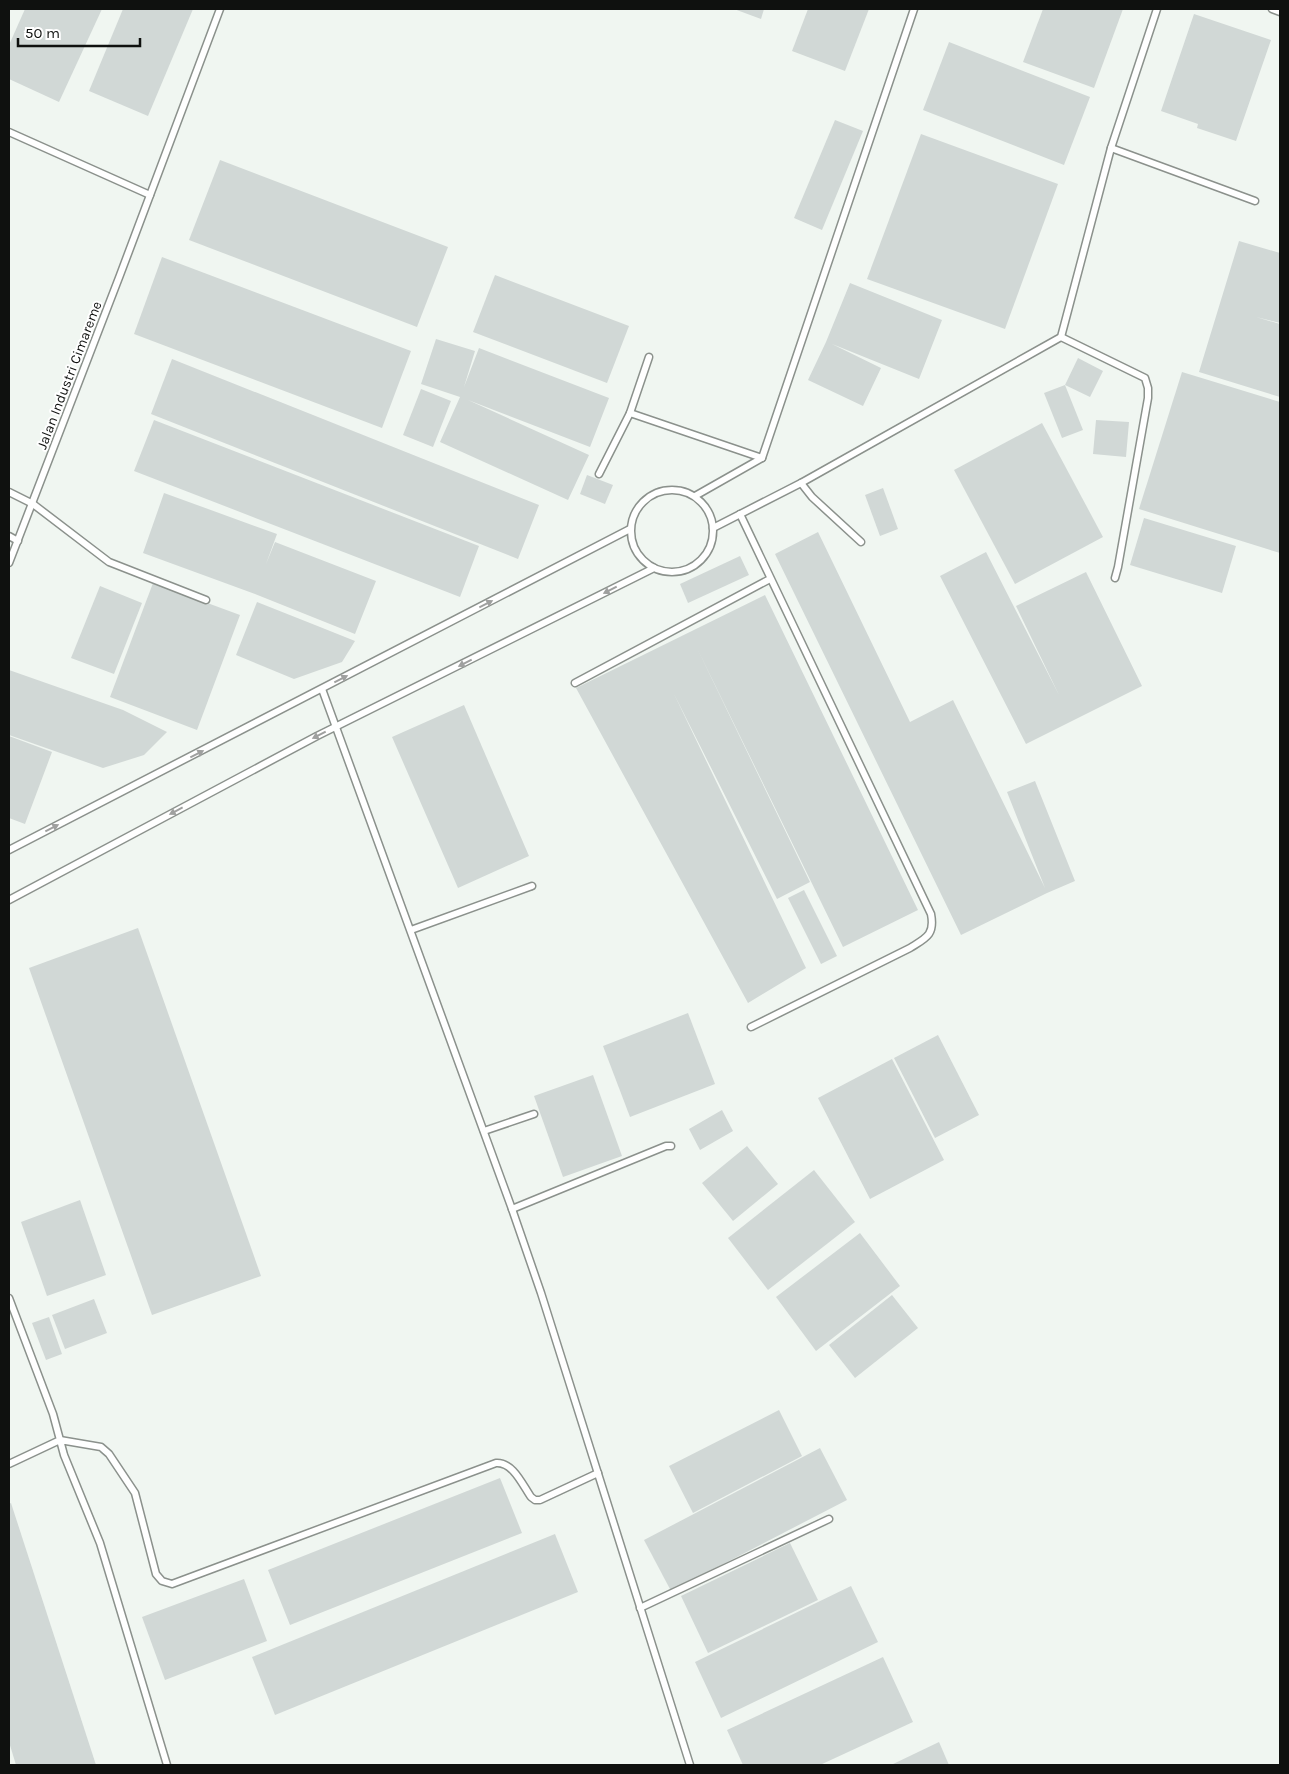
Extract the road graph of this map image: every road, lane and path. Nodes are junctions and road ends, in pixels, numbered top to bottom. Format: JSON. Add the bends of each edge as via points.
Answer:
{"nodes":[{"id":1,"x":220,"y":9,"type":"edge"},
{"id":2,"x":914,"y":9,"type":"edge"},
{"id":3,"x":1157,"y":9,"type":"edge"},
{"id":4,"x":1272,"y":9,"type":"edge"},
{"id":5,"x":1280,"y":12,"type":"edge"},
{"id":6,"x":9,"y":132,"type":"edge"},
{"id":7,"x":1111,"y":148,"type":"junction"},
{"id":8,"x":150,"y":196,"type":"junction"},
{"id":9,"x":1255,"y":201,"type":"dead end"},
{"id":10,"x":1061,"y":337,"type":"junction"},
{"id":11,"x":648,"y":357,"type":"dead end"},
{"id":12,"x":630,"y":413,"type":"junction"},
{"id":13,"x":762,"y":458,"type":"junction"},
{"id":14,"x":599,"y":474,"type":"dead end"},
{"id":15,"x":801,"y":483,"type":"junction"},
{"id":16,"x":9,"y":492,"type":"edge"},
{"id":17,"x":695,"y":496,"type":"junction"},
{"id":18,"x":33,"y":504,"type":"junction"},
{"id":19,"x":740,"y":514,"type":"junction"},
{"id":20,"x":713,"y":528,"type":"junction"},
{"id":21,"x":630,"y":529,"type":"junction"},
{"id":22,"x":9,"y":536,"type":"edge"},
{"id":23,"x":18,"y":541,"type":"junction"},
{"id":24,"x":861,"y":542,"type":"dead end"},
{"id":25,"x":9,"y":563,"type":"edge"},
{"id":26,"x":654,"y":568,"type":"junction"},
{"id":27,"x":1115,"y":578,"type":"dead end"},
{"id":28,"x":770,"y":579,"type":"junction"},
{"id":29,"x":206,"y":600,"type":"dead end"},
{"id":30,"x":575,"y":683,"type":"dead end"},
{"id":31,"x":322,"y":689,"type":"junction"},
{"id":32,"x":337,"y":727,"type":"junction"},
{"id":33,"x":9,"y":850,"type":"edge"},
{"id":34,"x":532,"y":886,"type":"dead end"},
{"id":35,"x":9,"y":900,"type":"edge"},
{"id":36,"x":411,"y":930,"type":"junction"},
{"id":37,"x":751,"y":1027,"type":"dead end"},
{"id":38,"x":534,"y":1114,"type":"dead end"},
{"id":39,"x":484,"y":1131,"type":"junction"},
{"id":40,"x":671,"y":1146,"type":"dead end"},
{"id":41,"x":512,"y":1209,"type":"junction"},
{"id":42,"x":9,"y":1298,"type":"edge"},
{"id":43,"x":60,"y":1440,"type":"junction"},
{"id":44,"x":9,"y":1464,"type":"edge"},
{"id":45,"x":598,"y":1473,"type":"junction"},
{"id":46,"x":829,"y":1519,"type":"dead end"},
{"id":47,"x":640,"y":1608,"type":"junction"},
{"id":48,"x":167,"y":1765,"type":"edge"},
{"id":49,"x":690,"y":1765,"type":"edge"}],
"edges":[{"from":1,"to":8,"type":"lane","name":"Jalan Industri Cimareme"},
{"from":2,"to":13,"type":"lane"},
{"from":3,"to":7,"type":"lane"},
{"from":4,"to":5,"type":"lane"},
{"from":6,"to":8,"type":"lane"},
{"from":7,"to":9,"type":"lane"},
{"from":7,"to":10,"type":"lane"},
{"from":8,"to":18,"type":"lane","name":"Jalan Industri Cimareme"},
{"from":10,"to":15,"type":"lane"},
{"from":10,"to":27,"type":"lane","via":[[1144,378],[1148,388]]},
{"from":11,"to":12,"type":"lane"},
{"from":12,"to":13,"type":"lane"},
{"from":12,"to":14,"type":"lane"},
{"from":13,"to":17,"type":"lane"},
{"from":15,"to":19,"type":"lane"},
{"from":15,"to":24,"type":"lane"},
{"from":16,"to":18,"type":"lane"},
{"from":17,"to":20,"type":"lane","via":[[708,510]]},
{"from":17,"to":21,"type":"lane","via":[[679,490],[662,490],[646,498],[635,512]]},
{"from":18,"to":23,"type":"lane","name":"Jalan Industri Cimareme"},
{"from":18,"to":29,"type":"lane","via":[[109,562]]},
{"from":19,"to":20,"type":"lane"},
{"from":19,"to":28,"type":"lane"},
{"from":20,"to":26,"type":"lane","via":[[709,549],[695,565],[675,573]]},
{"from":21,"to":26,"type":"lane","via":[[633,545],[641,559]]},
{"from":31,"to":21,"type":"lane","one_way":true},
{"from":22,"to":23,"type":"lane"},
{"from":23,"to":25,"type":"lane","name":"Jalan Industri Cimareme"},
{"from":26,"to":32,"type":"lane","one_way":true},
{"from":28,"to":30,"type":"lane"},
{"from":28,"to":37,"type":"lane","via":[[933,924],[928,937],[910,948]]},
{"from":31,"to":32,"type":"lane"},
{"from":33,"to":31,"type":"lane","one_way":true},
{"from":32,"to":35,"type":"lane","one_way":true},
{"from":32,"to":36,"type":"lane"},
{"from":34,"to":36,"type":"lane"},
{"from":36,"to":39,"type":"lane"},
{"from":38,"to":39,"type":"lane"},
{"from":39,"to":41,"type":"lane"},
{"from":40,"to":41,"type":"lane"},
{"from":41,"to":45,"type":"lane"},
{"from":42,"to":43,"type":"lane"},
{"from":43,"to":44,"type":"lane"},
{"from":43,"to":45,"type":"lane","via":[[101,1447],[110,1454],[135,1492],[156,1574],[162,1582],[172,1584],[496,1463],[510,1468],[535,1500]]},
{"from":43,"to":48,"type":"lane","via":[[100,1544]]},
{"from":45,"to":47,"type":"lane"},
{"from":46,"to":47,"type":"lane"},
{"from":47,"to":49,"type":"lane"}]}
